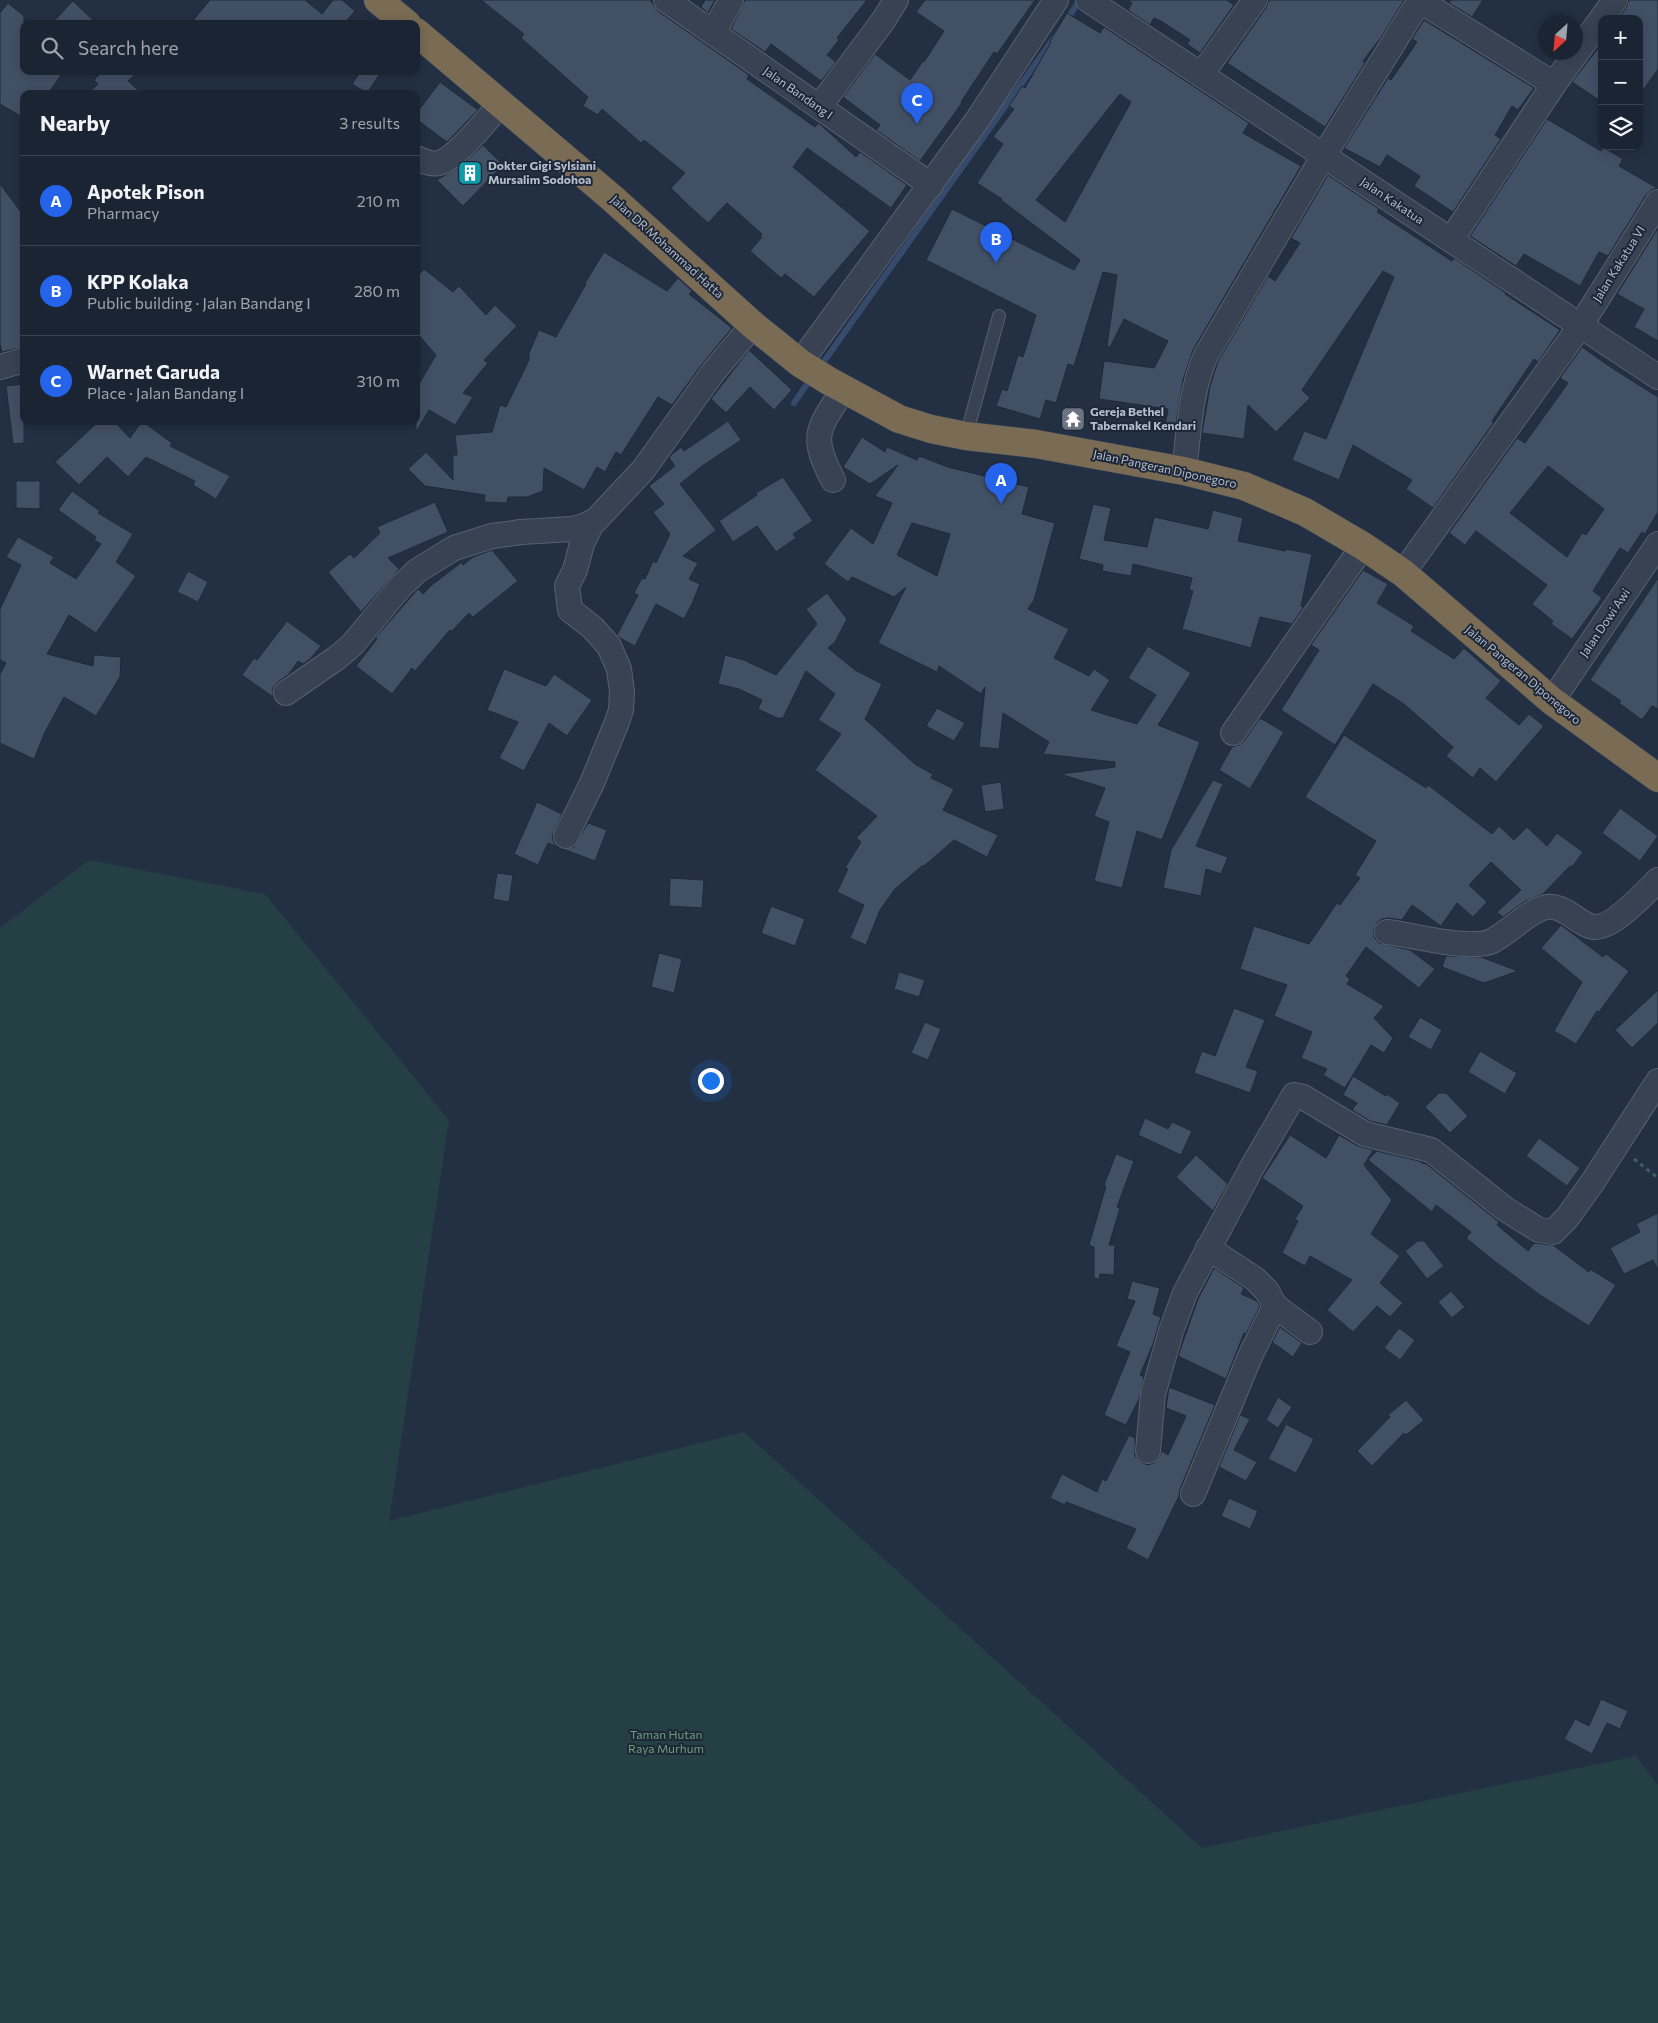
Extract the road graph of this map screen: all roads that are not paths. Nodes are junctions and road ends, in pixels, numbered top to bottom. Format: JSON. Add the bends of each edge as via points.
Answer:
{"nodes":[{"id":1,"x":378,"y":0,"type":"edge"},
{"id":2,"x":666,"y":0,"type":"edge"},
{"id":3,"x":731,"y":0,"type":"edge"},
{"id":4,"x":896,"y":0,"type":"edge"},
{"id":5,"x":1056,"y":0,"type":"edge"},
{"id":6,"x":1255,"y":0,"type":"edge"},
{"id":7,"x":1615,"y":0,"type":"edge"},
{"id":8,"x":1092,"y":1,"type":"edge"},
{"id":9,"x":1420,"y":1,"type":"edge"},
{"id":10,"x":402,"y":20,"type":"edge"},
{"id":11,"x":713,"y":33,"type":"junction"},
{"id":12,"x":420,"y":35,"type":"edge"},
{"id":13,"x":1201,"y":75,"type":"junction"},
{"id":14,"x":1554,"y":84,"type":"junction"},
{"id":15,"x":502,"y":103,"type":"junction"},
{"id":16,"x":819,"y":107,"type":"junction"},
{"id":17,"x":1324,"y":155,"type":"junction"},
{"id":18,"x":420,"y":159,"type":"edge"},
{"id":19,"x":930,"y":185,"type":"junction"},
{"id":20,"x":1658,"y":202,"type":"edge"},
{"id":21,"x":1451,"y":240,"type":"junction"},
{"id":22,"x":999,"y":316,"type":"dead end"},
{"id":23,"x":753,"y":325,"type":"junction"},
{"id":24,"x":1581,"y":325,"type":"junction"},
{"id":25,"x":20,"y":361,"type":"edge"},
{"id":26,"x":802,"y":364,"type":"junction"},
{"id":27,"x":0,"y":367,"type":"edge"},
{"id":28,"x":1658,"y":377,"type":"edge"},
{"id":29,"x":836,"y":385,"type":"junction"},
{"id":30,"x":966,"y":436,"type":"junction"},
{"id":31,"x":1184,"y":471,"type":"junction"},
{"id":32,"x":833,"y":480,"type":"dead end"},
{"id":33,"x":592,"y":523,"type":"junction"},
{"id":34,"x":1658,"y":544,"type":"edge"},
{"id":35,"x":1363,"y":546,"type":"junction"},
{"id":36,"x":1404,"y":573,"type":"junction"},
{"id":37,"x":286,"y":693,"type":"dead end"},
{"id":38,"x":1552,"y":701,"type":"junction"},
{"id":39,"x":1233,"y":733,"type":"dead end"},
{"id":40,"x":1658,"y":778,"type":"edge"},
{"id":41,"x":566,"y":836,"type":"dead end"},
{"id":42,"x":1658,"y":880,"type":"edge"},
{"id":43,"x":1387,"y":932,"type":"dead end"},
{"id":44,"x":1658,"y":1081,"type":"edge"},
{"id":45,"x":1208,"y":1248,"type":"junction"},
{"id":46,"x":1275,"y":1306,"type":"junction"},
{"id":47,"x":1310,"y":1332,"type":"dead end"},
{"id":48,"x":1148,"y":1451,"type":"dead end"},
{"id":49,"x":1193,"y":1494,"type":"dead end"}],
"edges":[{"from":1,"to":10,"type":"highway"},
{"from":2,"to":11,"type":"street","name":"Jalan Bandang I"},
{"from":3,"to":11,"type":"street"},
{"from":4,"to":16,"type":"street"},
{"from":5,"to":19,"type":"street","via":[[998,90]]},
{"from":6,"to":13,"type":"street"},
{"from":7,"to":14,"type":"street"},
{"from":8,"to":13,"type":"street","name":"Jalan Kakatua"},
{"from":9,"to":14,"type":"street"},
{"from":9,"to":17,"type":"street"},
{"from":11,"to":16,"type":"street","name":"Jalan Bandang I"},
{"from":12,"to":15,"type":"highway","name":"Jalan DR Mohammad Hatta"},
{"from":13,"to":17,"type":"street","name":"Jalan Kakatua"},
{"from":14,"to":21,"type":"street"},
{"from":15,"to":18,"type":"street","via":[[447,160],[434,164]]},
{"from":15,"to":23,"type":"highway","name":"Jalan DR Mohammad Hatta","via":[[620,204]]},
{"from":16,"to":19,"type":"street","name":"Jalan Bandang I"},
{"from":17,"to":21,"type":"street","name":"Jalan Kakatua"},
{"from":17,"to":31,"type":"street","via":[[1199,371]]},
{"from":19,"to":26,"type":"street"},
{"from":20,"to":24,"type":"street","name":"Jalan Kakatua VI"},
{"from":21,"to":24,"type":"street","name":"Jalan Kakatua"},
{"from":22,"to":30,"type":"lane"},
{"from":23,"to":26,"type":"highway","name":"Jalan DR Mohammad Hatta"},
{"from":23,"to":33,"type":"street","via":[[714,371],[643,470]]},
{"from":24,"to":28,"type":"street","name":"Jalan Kakatua"},
{"from":24,"to":36,"type":"street","name":"Jalan Kakatua VI"},
{"from":25,"to":27,"type":"street"},
{"from":26,"to":29,"type":"highway","name":"Jalan Pangeran Diponegoro"},
{"from":29,"to":30,"type":"highway","name":"Jalan Pangeran Diponegoro","via":[[899,419]]},
{"from":29,"to":32,"type":"street","via":[[818,442]]},
{"from":30,"to":31,"type":"highway","name":"Jalan Pangeran Diponegoro","via":[[1036,444]]},
{"from":31,"to":35,"type":"highway","name":"Jalan Pangeran Diponegoro","via":[[1244,486],[1305,512]]},
{"from":33,"to":37,"type":"street","via":[[572,529],[492,536],[454,548],[417,571],[401,586],[352,645]]},
{"from":33,"to":41,"type":"street","via":[[567,586],[570,610],[609,646],[618,669],[622,710]]},
{"from":34,"to":38,"type":"street","name":"Jalan Dowi Awi"},
{"from":35,"to":36,"type":"highway","name":"Jalan Pangeran Diponegoro"},
{"from":35,"to":39,"type":"street"},
{"from":36,"to":38,"type":"highway","name":"Jalan Pangeran Diponegoro"},
{"from":38,"to":40,"type":"highway","name":"Jalan Pangeran Diponegoro"},
{"from":42,"to":43,"type":"street","via":[[1633,906],[1600,927],[1590,926],[1558,908],[1544,907],[1491,941],[1461,944]]},
{"from":44,"to":45,"type":"street","via":[[1612,1153],[1553,1232],[1545,1232],[1505,1209],[1431,1150],[1365,1134],[1294,1095]]},
{"from":45,"to":46,"type":"street","via":[[1255,1279]]},
{"from":45,"to":48,"type":"street","via":[[1185,1293],[1160,1367],[1153,1394]]},
{"from":46,"to":47,"type":"street"},
{"from":46,"to":49,"type":"street","via":[[1251,1354]]}]}
